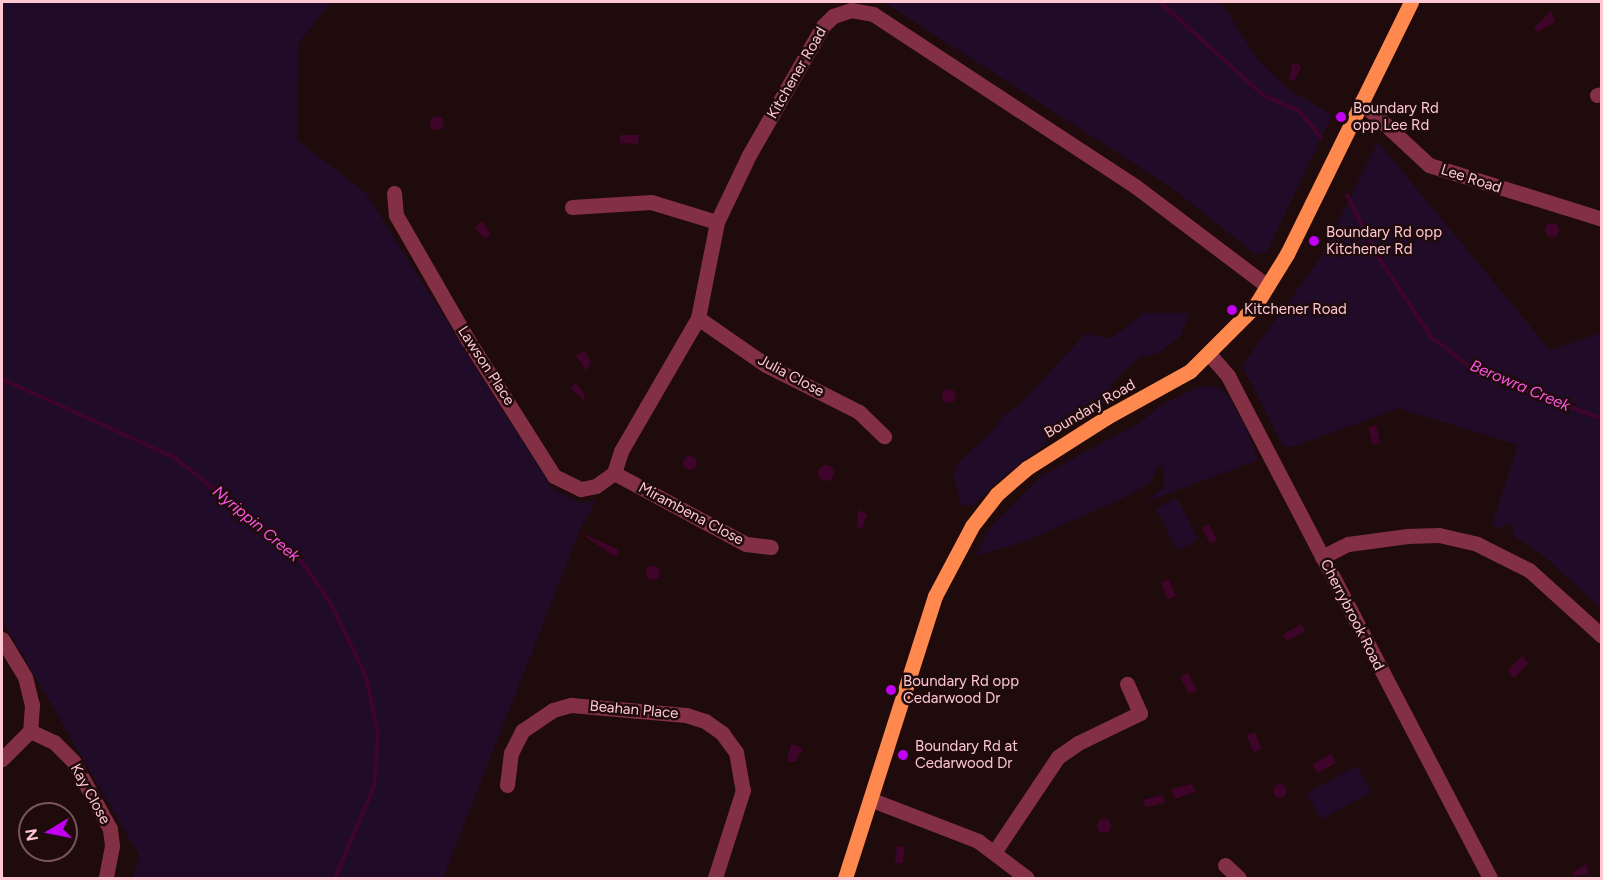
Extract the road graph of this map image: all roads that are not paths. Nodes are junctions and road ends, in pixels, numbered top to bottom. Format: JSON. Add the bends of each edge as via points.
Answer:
{"nodes":[{"id":1,"x":1411,"y":2,"type":"edge"},
{"id":2,"x":1361,"y":102,"type":"junction"},
{"id":3,"x":394,"y":194,"type":"dead end"},
{"id":4,"x":572,"y":207,"type":"dead end"},
{"id":5,"x":1602,"y":219,"type":"edge"},
{"id":6,"x":717,"y":222,"type":"junction"},
{"id":7,"x":1267,"y":286,"type":"junction"},
{"id":8,"x":698,"y":318,"type":"junction"},
{"id":9,"x":1210,"y":355,"type":"junction"},
{"id":10,"x":884,"y":436,"type":"dead end"},
{"id":11,"x":614,"y":473,"type":"junction"},
{"id":12,"x":771,"y":547,"type":"dead end"},
{"id":13,"x":1322,"y":557,"type":"junction"},
{"id":14,"x":1602,"y":636,"type":"edge"},
{"id":15,"x":2,"y":639,"type":"edge"},
{"id":16,"x":1127,"y":684,"type":"dead end"},
{"id":17,"x":30,"y":731,"type":"junction"},
{"id":18,"x":2,"y":759,"type":"edge"},
{"id":19,"x":507,"y":785,"type":"dead end"},
{"id":20,"x":872,"y":800,"type":"junction"},
{"id":21,"x":995,"y":851,"type":"junction"},
{"id":22,"x":1225,"y":865,"type":"dead end"},
{"id":23,"x":106,"y":879,"type":"edge"},
{"id":24,"x":715,"y":879,"type":"edge"},
{"id":25,"x":845,"y":879,"type":"edge"},
{"id":26,"x":1027,"y":879,"type":"edge"},
{"id":27,"x":1239,"y":879,"type":"edge"},
{"id":28,"x":1490,"y":879,"type":"edge"}],
"edges":[{"from":1,"to":2,"type":"main road","name":"Boundary Road"},
{"from":2,"to":5,"type":"street","name":"Lee Road","via":[[1429,165]]},
{"from":2,"to":7,"type":"main road","name":"Boundary Road","via":[[1287,254]]},
{"from":3,"to":11,"type":"street","name":"Lawson Place","via":[[396,215],[468,340],[554,476],[581,489],[596,486]]},
{"from":4,"to":6,"type":"street","via":[[651,202]]},
{"from":6,"to":7,"type":"street","name":"Kitchener Road","via":[[823,26],[844,12],[862,10],[1135,186]]},
{"from":6,"to":8,"type":"street","name":"Kitchener Road"},
{"from":7,"to":9,"type":"main road","name":"Boundary Road"},
{"from":8,"to":10,"type":"street","name":"Julia Close","via":[[766,364],[859,412]]},
{"from":8,"to":11,"type":"street","name":"Kitchener Road","via":[[621,451]]},
{"from":9,"to":13,"type":"street","name":"Cherrybrook Road","via":[[1228,376]]},
{"from":9,"to":20,"type":"main road","name":"Boundary Road","via":[[1157,392],[1107,417],[1027,468],[997,494],[972,526],[935,596]]},
{"from":11,"to":12,"type":"street","name":"Mirambena Close","via":[[746,544]]},
{"from":13,"to":14,"type":"street","via":[[1363,540],[1431,535],[1468,541],[1529,570]]},
{"from":13,"to":28,"type":"street","name":"Cherrybrook Road"},
{"from":15,"to":17,"type":"street","via":[[25,677],[32,705]]},
{"from":16,"to":21,"type":"street","via":[[1140,713],[1058,757]]},
{"from":17,"to":18,"type":"street"},
{"from":17,"to":23,"type":"street","name":"Kay Close","via":[[54,742],[68,755],[110,829],[112,846]]},
{"from":19,"to":24,"type":"street","name":"Beahan Place","via":[[511,753],[522,731],[553,710],[571,705],[686,715],[705,721],[722,733],[736,752],[742,790]]},
{"from":20,"to":21,"type":"street","via":[[959,832]]},
{"from":20,"to":25,"type":"main road","name":"Boundary Road"},
{"from":21,"to":26,"type":"street"},
{"from":22,"to":27,"type":"street"}]}
